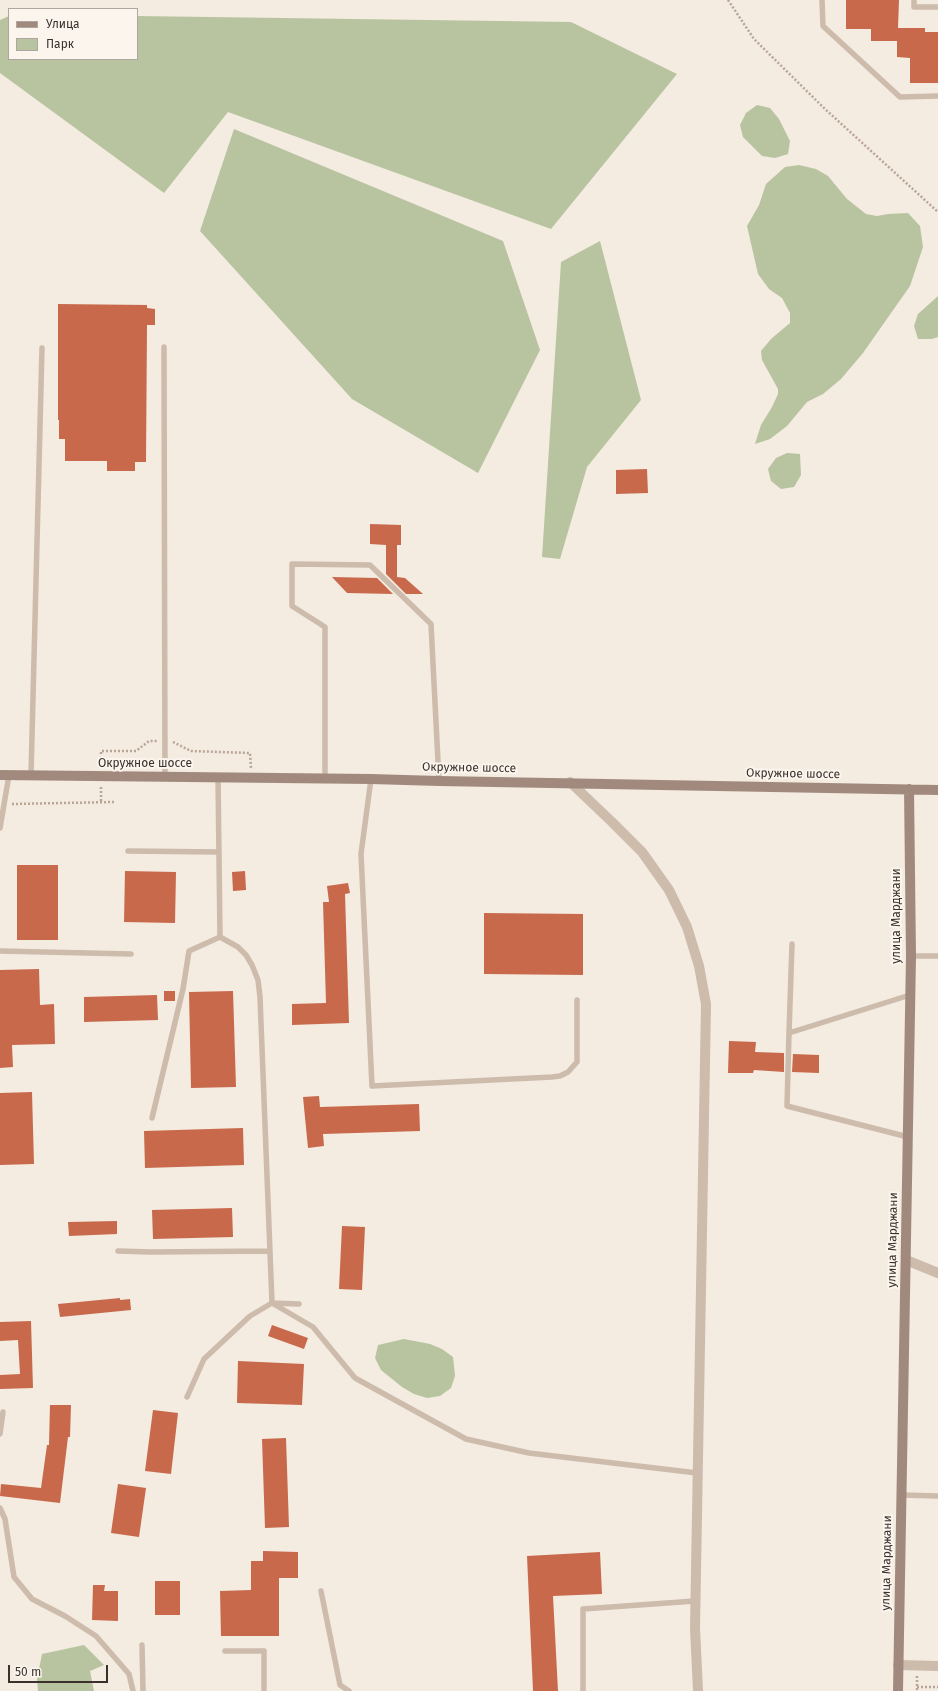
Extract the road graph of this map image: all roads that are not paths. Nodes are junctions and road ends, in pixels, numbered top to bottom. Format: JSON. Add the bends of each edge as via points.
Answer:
{"nodes":[{"id":1,"x":822,"y":0,"type":"edge"},
{"id":2,"x":914,"y":0,"type":"edge"},
{"id":3,"x":938,"y":7,"type":"edge"},
{"id":4,"x":938,"y":96,"type":"edge"},
{"id":5,"x":164,"y":347,"type":"dead end"},
{"id":6,"x":42,"y":348,"type":"dead end"},
{"id":7,"x":5,"y":775,"type":"edge"},
{"id":8,"x":32,"y":775,"type":"junction"},
{"id":9,"x":165,"y":777,"type":"junction"},
{"id":10,"x":218,"y":777,"type":"junction"},
{"id":11,"x":325,"y":778,"type":"junction"},
{"id":12,"x":371,"y":779,"type":"junction"},
{"id":13,"x":439,"y":781,"type":"junction"},
{"id":14,"x":570,"y":782,"type":"junction"},
{"id":15,"x":909,"y":788,"type":"junction"},
{"id":16,"x":938,"y":790,"type":"edge"},
{"id":17,"x":0,"y":828,"type":"edge"},
{"id":18,"x":128,"y":851,"type":"dead end"},
{"id":19,"x":219,"y":852,"type":"junction"},
{"id":20,"x":220,"y":937,"type":"junction"},
{"id":21,"x":792,"y":944,"type":"dead end"},
{"id":22,"x":0,"y":951,"type":"edge"},
{"id":23,"x":131,"y":954,"type":"dead end"},
{"id":24,"x":911,"y":956,"type":"junction"},
{"id":25,"x":938,"y":956,"type":"edge"},
{"id":26,"x":910,"y":995,"type":"junction"},
{"id":27,"x":577,"y":1000,"type":"dead end"},
{"id":28,"x":789,"y":1033,"type":"junction"},
{"id":29,"x":152,"y":1118,"type":"dead end"},
{"id":30,"x":908,"y":1137,"type":"junction"},
{"id":31,"x":118,"y":1250,"type":"dead end"},
{"id":32,"x":270,"y":1250,"type":"junction"},
{"id":33,"x":906,"y":1260,"type":"junction"},
{"id":34,"x":938,"y":1273,"type":"edge"},
{"id":35,"x":272,"y":1303,"type":"junction"},
{"id":36,"x":299,"y":1304,"type":"dead end"},
{"id":37,"x":187,"y":1397,"type":"dead end"},
{"id":38,"x":3,"y":1412,"type":"dead end"},
{"id":39,"x":0,"y":1434,"type":"edge"},
{"id":40,"x":697,"y":1473,"type":"junction"},
{"id":41,"x":901,"y":1495,"type":"junction"},
{"id":42,"x":938,"y":1496,"type":"edge"},
{"id":43,"x":0,"y":1508,"type":"edge"},
{"id":44,"x":321,"y":1591,"type":"dead end"},
{"id":45,"x":695,"y":1601,"type":"junction"},
{"id":46,"x":142,"y":1645,"type":"dead end"},
{"id":47,"x":225,"y":1651,"type":"dead end"},
{"id":48,"x":898,"y":1666,"type":"junction"},
{"id":49,"x":938,"y":1666,"type":"edge"},
{"id":50,"x":133,"y":1691,"type":"edge"},
{"id":51,"x":142,"y":1691,"type":"edge"},
{"id":52,"x":264,"y":1691,"type":"edge"},
{"id":53,"x":349,"y":1691,"type":"edge"},
{"id":54,"x":582,"y":1691,"type":"edge"},
{"id":55,"x":698,"y":1691,"type":"edge"},
{"id":56,"x":898,"y":1691,"type":"edge"}],
"edges":[{"from":1,"to":4,"type":"lane","via":[[823,26],[900,97]]},
{"from":2,"to":3,"type":"lane","via":[[914,7]]},
{"from":5,"to":9,"type":"lane"},
{"from":6,"to":8,"type":"lane"},
{"from":7,"to":8,"type":"street","name":"Окружное шоссе"},
{"from":7,"to":17,"type":"lane","via":[[5,804]]},
{"from":8,"to":9,"type":"street","name":"Окружное шоссе"},
{"from":9,"to":10,"type":"street","name":"Окружное шоссе"},
{"from":10,"to":11,"type":"street","name":"Окружное шоссе"},
{"from":10,"to":19,"type":"lane"},
{"from":11,"to":12,"type":"street","name":"Окружное шоссе"},
{"from":11,"to":13,"type":"lane","via":[[325,627],[292,606],[292,564],[370,565],[431,624]]},
{"from":12,"to":13,"type":"street","name":"Окружное шоссе"},
{"from":12,"to":27,"type":"lane","via":[[361,854],[372,1086],[560,1076],[577,1062]]},
{"from":13,"to":14,"type":"street","name":"Окружное шоссе"},
{"from":14,"to":15,"type":"street","name":"Окружное шоссе"},
{"from":14,"to":40,"type":"street","via":[[642,852],[669,890],[687,927],[699,966],[706,1004]]},
{"from":15,"to":16,"type":"street","name":"Окружное шоссе"},
{"from":15,"to":24,"type":"street","name":"улица Марджани"},
{"from":18,"to":19,"type":"lane"},
{"from":19,"to":20,"type":"lane"},
{"from":20,"to":29,"type":"lane","via":[[189,951],[183,989]]},
{"from":20,"to":32,"type":"lane","via":[[238,946],[246,955],[258,980]]},
{"from":21,"to":28,"type":"lane"},
{"from":22,"to":23,"type":"lane"},
{"from":24,"to":25,"type":"lane"},
{"from":24,"to":26,"type":"street","name":"улица Марджани"},
{"from":26,"to":28,"type":"lane"},
{"from":26,"to":30,"type":"street","name":"улица Марджани"},
{"from":28,"to":30,"type":"lane","via":[[787,1106]]},
{"from":30,"to":33,"type":"street","name":"улица Марджани"},
{"from":31,"to":32,"type":"lane"},
{"from":32,"to":35,"type":"lane"},
{"from":33,"to":34,"type":"street"},
{"from":33,"to":41,"type":"street","name":"улица Марджани"},
{"from":35,"to":36,"type":"lane"},
{"from":35,"to":37,"type":"lane","via":[[250,1316],[204,1359]]},
{"from":35,"to":40,"type":"lane","via":[[313,1327],[355,1378],[466,1439],[529,1453]]},
{"from":38,"to":39,"type":"lane"},
{"from":40,"to":45,"type":"street"},
{"from":41,"to":42,"type":"lane"},
{"from":41,"to":48,"type":"street","name":"улица Марджани"},
{"from":43,"to":50,"type":"lane","via":[[5,1519],[14,1577],[32,1599],[96,1636],[130,1674]]},
{"from":44,"to":53,"type":"lane","via":[[340,1685]]},
{"from":45,"to":54,"type":"lane","via":[[582,1609]]},
{"from":45,"to":55,"type":"street"},
{"from":46,"to":51,"type":"lane"},
{"from":47,"to":52,"type":"lane","via":[[264,1651]]},
{"from":48,"to":49,"type":"street"},
{"from":48,"to":56,"type":"street","name":"улица Марджани"}]}
